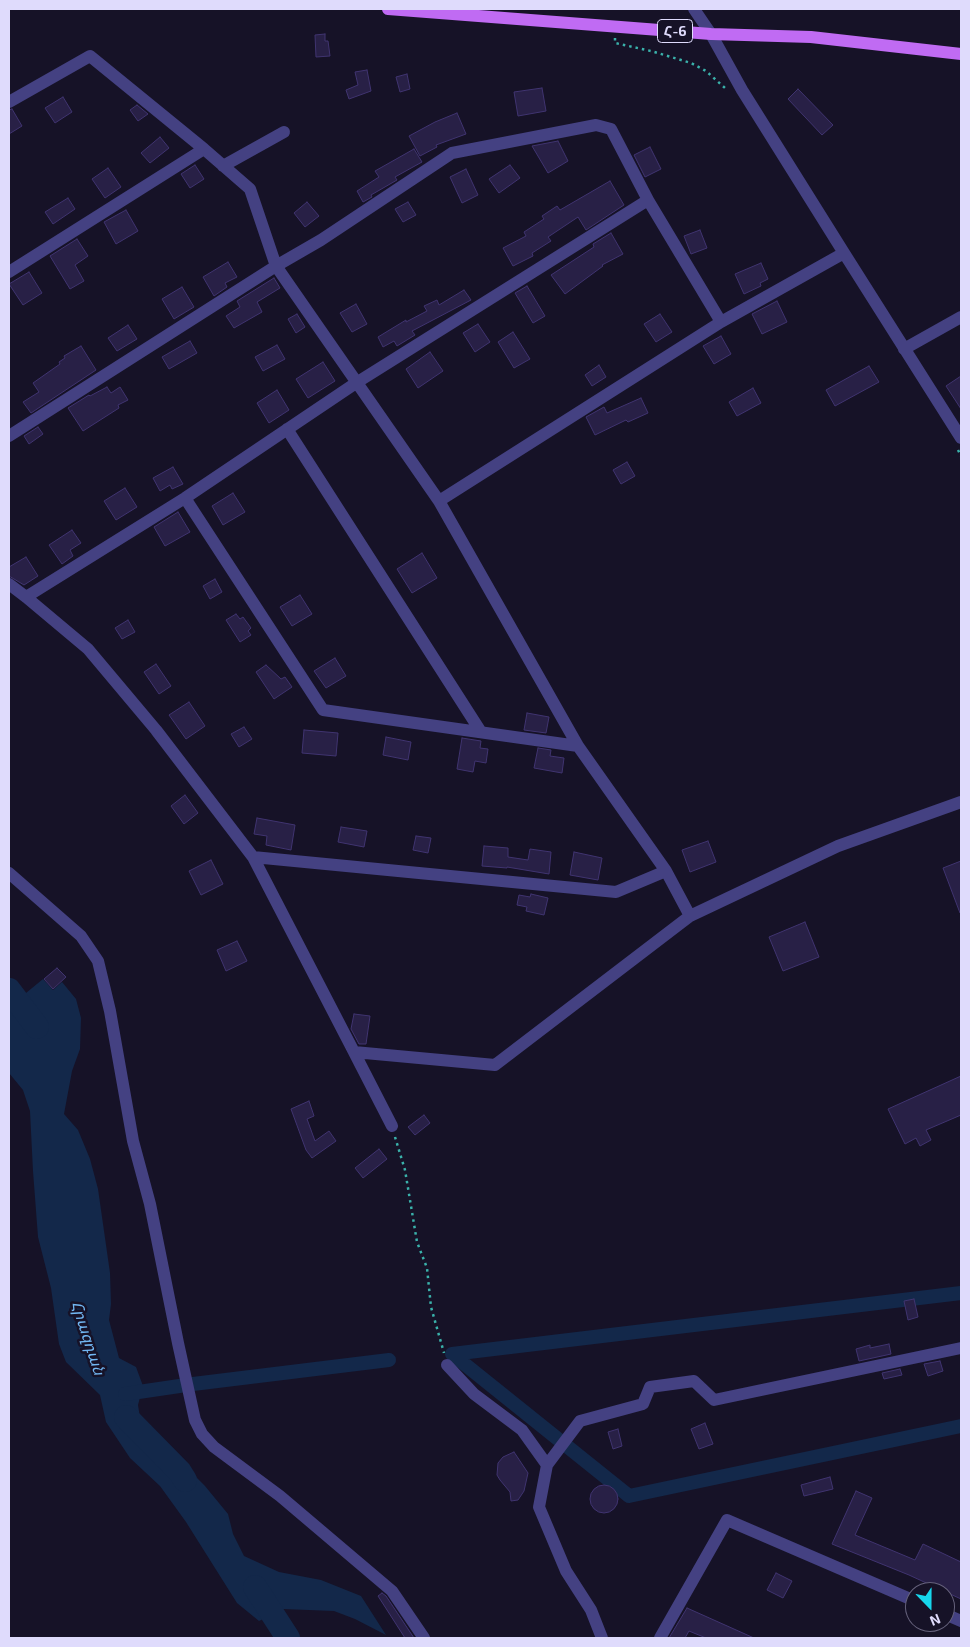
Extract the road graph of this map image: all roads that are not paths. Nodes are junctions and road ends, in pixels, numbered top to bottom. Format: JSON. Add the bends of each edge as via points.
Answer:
{"nodes":[{"id":1,"x":388,"y":9,"type":"edge"},
{"id":2,"x":694,"y":9,"type":"edge"},
{"id":3,"x":711,"y":34,"type":"junction"},
{"id":4,"x":961,"y":54,"type":"edge"},
{"id":5,"x":9,"y":102,"type":"edge"},
{"id":6,"x":284,"y":132,"type":"dead end"},
{"id":7,"x":204,"y":149,"type":"junction"},
{"id":8,"x":223,"y":166,"type":"junction"},
{"id":9,"x":648,"y":200,"type":"junction"},
{"id":10,"x":844,"y":253,"type":"junction"},
{"id":11,"x":276,"y":266,"type":"junction"},
{"id":12,"x":9,"y":272,"type":"edge"},
{"id":13,"x":961,"y":317,"type":"edge"},
{"id":14,"x":721,"y":322,"type":"junction"},
{"id":15,"x":904,"y":349,"type":"junction"},
{"id":16,"x":356,"y":383,"type":"junction"},
{"id":17,"x":287,"y":430,"type":"junction"},
{"id":18,"x":9,"y":436,"type":"edge"},
{"id":19,"x":961,"y":438,"type":"edge"},
{"id":20,"x":186,"y":498,"type":"junction"},
{"id":21,"x":439,"y":501,"type":"junction"},
{"id":22,"x":9,"y":584,"type":"edge"},
{"id":23,"x":26,"y":597,"type":"junction"},
{"id":24,"x":481,"y":732,"type":"junction"},
{"id":25,"x":578,"y":746,"type":"junction"},
{"id":26,"x":961,"y":802,"type":"edge"},
{"id":27,"x":253,"y":857,"type":"junction"},
{"id":28,"x":666,"y":871,"type":"junction"},
{"id":29,"x":9,"y":873,"type":"edge"},
{"id":30,"x":690,"y":916,"type":"junction"},
{"id":31,"x":354,"y":1052,"type":"junction"},
{"id":32,"x":392,"y":1126,"type":"road end"},
{"id":33,"x":961,"y":1348,"type":"edge"},
{"id":34,"x":447,"y":1365,"type":"road end"},
{"id":35,"x":547,"y":1465,"type":"junction"},
{"id":36,"x":905,"y":1597,"type":"edge"},
{"id":37,"x":424,"y":1638,"type":"edge"},
{"id":38,"x":602,"y":1638,"type":"edge"},
{"id":39,"x":660,"y":1638,"type":"edge"}],
"edges":[{"from":1,"to":3,"type":"main road","number":"Հ-6"},
{"from":2,"to":3,"type":"street"},
{"from":3,"to":4,"type":"main road","number":"Հ-6","via":[[811,37]]},
{"from":3,"to":10,"type":"street","via":[[742,90]]},
{"from":5,"to":7,"type":"street","via":[[90,56]]},
{"from":6,"to":8,"type":"street"},
{"from":7,"to":8,"type":"street"},
{"from":7,"to":12,"type":"street"},
{"from":8,"to":11,"type":"street","via":[[250,189]]},
{"from":9,"to":11,"type":"street","via":[[611,129],[596,124],[452,153]]},
{"from":9,"to":14,"type":"street"},
{"from":9,"to":16,"type":"street"},
{"from":10,"to":14,"type":"street"},
{"from":10,"to":15,"type":"street"},
{"from":11,"to":16,"type":"street"},
{"from":11,"to":18,"type":"street"},
{"from":13,"to":15,"type":"street"},
{"from":14,"to":21,"type":"street"},
{"from":15,"to":19,"type":"street"},
{"from":16,"to":17,"type":"street"},
{"from":16,"to":21,"type":"street"},
{"from":17,"to":20,"type":"street"},
{"from":17,"to":24,"type":"street"},
{"from":20,"to":23,"type":"street"},
{"from":20,"to":24,"type":"street","via":[[323,710]]},
{"from":21,"to":25,"type":"street"},
{"from":22,"to":23,"type":"street"},
{"from":23,"to":27,"type":"street","via":[[88,650],[156,730]]},
{"from":24,"to":25,"type":"street"},
{"from":25,"to":28,"type":"street"},
{"from":26,"to":30,"type":"street","via":[[838,846]]},
{"from":27,"to":28,"type":"street","via":[[616,892]]},
{"from":27,"to":31,"type":"street"},
{"from":28,"to":30,"type":"street"},
{"from":29,"to":37,"type":"street","via":[[81,936],[98,961],[133,1141],[150,1204],[195,1420],[202,1434],[214,1448],[280,1496],[392,1591]]},
{"from":30,"to":31,"type":"street","via":[[495,1065]]},
{"from":31,"to":32,"type":"street"},
{"from":33,"to":35,"type":"street","via":[[714,1400],[694,1381],[650,1387],[643,1404],[580,1421]]},
{"from":34,"to":35,"type":"street","via":[[474,1394],[522,1430]]},
{"from":35,"to":38,"type":"street","via":[[538,1507],[566,1571],[591,1610]]},
{"from":36,"to":39,"type":"street","via":[[728,1520]]}]}
